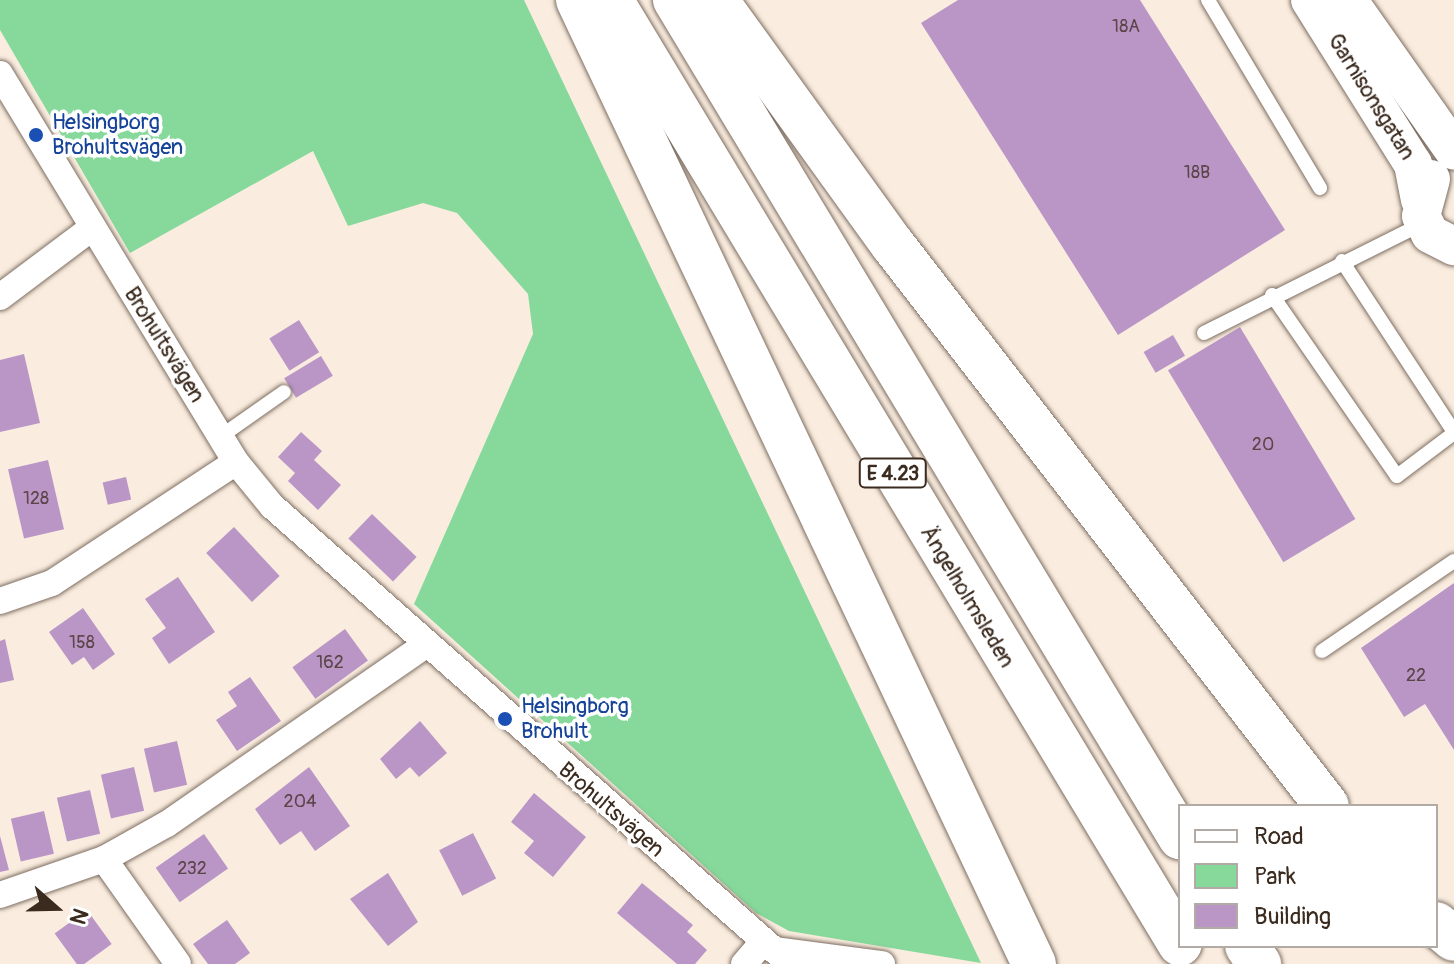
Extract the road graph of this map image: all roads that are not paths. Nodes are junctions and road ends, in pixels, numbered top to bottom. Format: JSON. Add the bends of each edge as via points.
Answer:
{"nodes":[{"id":1,"x":578,"y":0,"type":"edge"},
{"id":2,"x":611,"y":0,"type":"edge"},
{"id":3,"x":675,"y":0,"type":"edge"},
{"id":4,"x":716,"y":0,"type":"edge"},
{"id":5,"x":1208,"y":0,"type":"edge"},
{"id":6,"x":1310,"y":0,"type":"edge"},
{"id":7,"x":1348,"y":0,"type":"edge"},
{"id":8,"x":0,"y":74,"type":"edge"},
{"id":9,"x":1454,"y":151,"type":"edge"},
{"id":10,"x":1454,"y":167,"type":"edge"},
{"id":11,"x":1320,"y":188,"type":"dead end"},
{"id":12,"x":92,"y":228,"type":"junction"},
{"id":13,"x":1438,"y":233,"type":"edge"},
{"id":14,"x":1342,"y":261,"type":"junction"},
{"id":15,"x":1272,"y":295,"type":"junction"},
{"id":16,"x":0,"y":297,"type":"edge"},
{"id":17,"x":1204,"y":333,"type":"dead end"},
{"id":18,"x":284,"y":392,"type":"dead end"},
{"id":19,"x":1454,"y":433,"type":"edge"},
{"id":20,"x":220,"y":437,"type":"junction"},
{"id":21,"x":236,"y":462,"type":"junction"},
{"id":22,"x":1454,"y":561,"type":"edge"},
{"id":23,"x":0,"y":601,"type":"edge"},
{"id":24,"x":423,"y":647,"type":"junction"},
{"id":25,"x":1322,"y":651,"type":"dead end"},
{"id":26,"x":1325,"y":804,"type":"edge"},
{"id":27,"x":1178,"y":834,"type":"edge"},
{"id":28,"x":104,"y":859,"type":"junction"},
{"id":29,"x":0,"y":895,"type":"edge"},
{"id":30,"x":1438,"y":926,"type":"edge"},
{"id":31,"x":1454,"y":939,"type":"edge"},
{"id":32,"x":1178,"y":940,"type":"edge"},
{"id":33,"x":776,"y":952,"type":"edge"},
{"id":34,"x":178,"y":964,"type":"edge"},
{"id":35,"x":744,"y":964,"type":"edge"},
{"id":36,"x":882,"y":964,"type":"edge"},
{"id":37,"x":1034,"y":964,"type":"edge"}],
"edges":[{"from":1,"to":37,"type":"highway"},
{"from":2,"to":32,"type":"highway","name":"Ängelholmsleden","number":"E 4.23"},
{"from":3,"to":27,"type":"highway","number":"E 4.23"},
{"from":4,"to":26,"type":"highway","via":[[893,245]]},
{"from":5,"to":11,"type":"lane"},
{"from":6,"to":13,"type":"street","name":"Garnisonsgatan","via":[[1413,164]]},
{"from":7,"to":9,"type":"street","name":"Garnisonsgatan"},
{"from":8,"to":12,"type":"street","name":"Brohultsvägen"},
{"from":10,"to":13,"type":"street","name":"Garnisonsgatan","via":[[1433,176]]},
{"from":12,"to":16,"type":"street"},
{"from":12,"to":20,"type":"street","name":"Brohultsvägen"},
{"from":13,"to":14,"type":"lane"},
{"from":14,"to":15,"type":"lane"},
{"from":14,"to":19,"type":"lane"},
{"from":15,"to":17,"type":"lane"},
{"from":15,"to":19,"type":"lane","via":[[1397,476]]},
{"from":18,"to":20,"type":"lane"},
{"from":20,"to":21,"type":"street","name":"Brohultsvägen"},
{"from":21,"to":23,"type":"street","via":[[52,583]]},
{"from":21,"to":24,"type":"street","name":"Brohultsvägen","via":[[272,506]]},
{"from":22,"to":25,"type":"lane"},
{"from":24,"to":28,"type":"street","via":[[167,824]]},
{"from":24,"to":33,"type":"street","name":"Brohultsvägen"},
{"from":28,"to":29,"type":"street"},
{"from":28,"to":34,"type":"street"},
{"from":30,"to":31,"type":"highway"},
{"from":33,"to":35,"type":"street"},
{"from":33,"to":36,"type":"street"}]}
